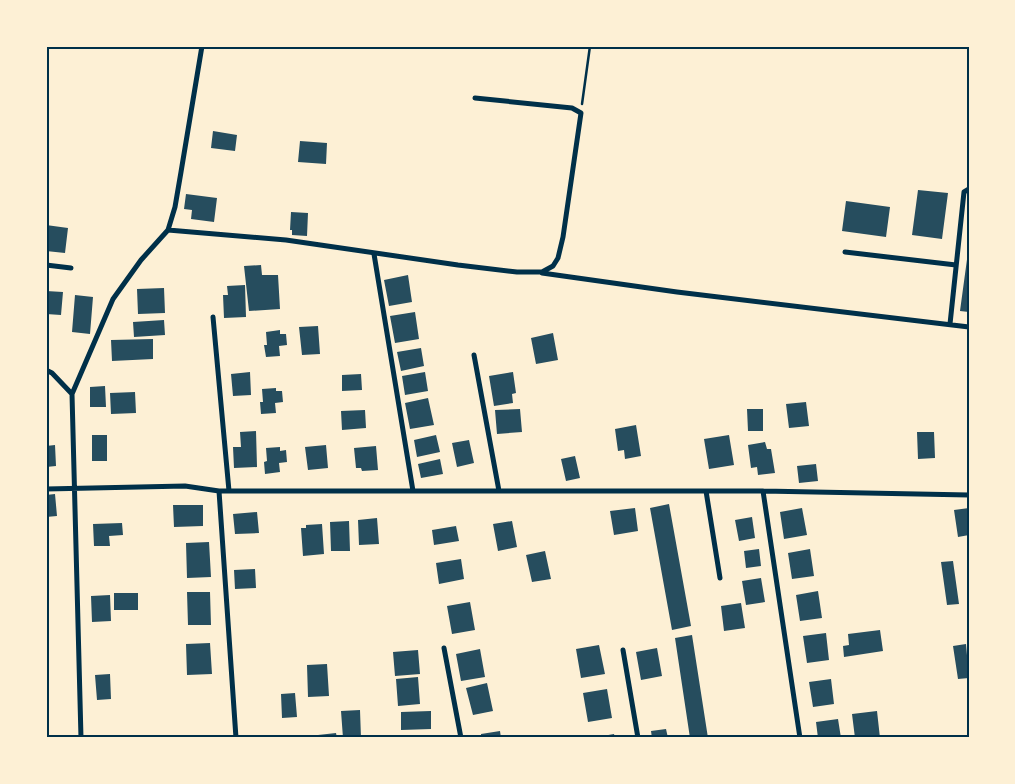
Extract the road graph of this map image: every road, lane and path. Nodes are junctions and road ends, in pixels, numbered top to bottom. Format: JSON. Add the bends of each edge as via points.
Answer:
{"nodes":[{"id":1,"x":202,"y":46,"type":"edge"},
{"id":2,"x":590,"y":46,"type":"edge"},
{"id":3,"x":475,"y":98,"type":"dead end"},
{"id":4,"x":581,"y":113,"type":"junction"},
{"id":5,"x":969,"y":189,"type":"edge"},
{"id":6,"x":168,"y":230,"type":"junction"},
{"id":7,"x":845,"y":252,"type":"dead end"},
{"id":8,"x":374,"y":254,"type":"junction"},
{"id":9,"x":46,"y":265,"type":"edge"},
{"id":10,"x":956,"y":265,"type":"junction"},
{"id":11,"x":71,"y":268,"type":"dead end"},
{"id":12,"x":542,"y":272,"type":"junction"},
{"id":13,"x":213,"y":317,"type":"dead end"},
{"id":14,"x":950,"y":324,"type":"junction"},
{"id":15,"x":969,"y":326,"type":"edge"},
{"id":16,"x":474,"y":355,"type":"dead end"},
{"id":17,"x":46,"y":370,"type":"edge"},
{"id":18,"x":72,"y":394,"type":"junction"},
{"id":19,"x":74,"y":488,"type":"junction"},
{"id":20,"x":46,"y":489,"type":"edge"},
{"id":21,"x":219,"y":491,"type":"junction"},
{"id":22,"x":229,"y":491,"type":"junction"},
{"id":23,"x":413,"y":491,"type":"junction"},
{"id":24,"x":499,"y":491,"type":"junction"},
{"id":25,"x":706,"y":491,"type":"junction"},
{"id":26,"x":763,"y":491,"type":"junction"},
{"id":27,"x":969,"y":495,"type":"edge"},
{"id":28,"x":720,"y":578,"type":"dead end"},
{"id":29,"x":444,"y":648,"type":"dead end"},
{"id":30,"x":623,"y":650,"type":"dead end"},
{"id":31,"x":81,"y":738,"type":"edge"},
{"id":32,"x":236,"y":738,"type":"edge"},
{"id":33,"x":461,"y":738,"type":"edge"},
{"id":34,"x":638,"y":738,"type":"edge"},
{"id":35,"x":800,"y":738,"type":"edge"}],
"edges":[{"from":1,"to":6,"type":"street","via":[[175,206]]},
{"from":2,"to":4,"type":"path"},
{"from":3,"to":4,"type":"street","via":[[572,108]]},
{"from":4,"to":12,"type":"street","via":[[558,258],[553,266]]},
{"from":5,"to":10,"type":"street","via":[[964,192]]},
{"from":6,"to":8,"type":"street","via":[[286,240]]},
{"from":6,"to":18,"type":"street","via":[[113,299]]},
{"from":7,"to":10,"type":"street"},
{"from":8,"to":12,"type":"street"},
{"from":8,"to":23,"type":"street"},
{"from":9,"to":11,"type":"street"},
{"from":10,"to":14,"type":"street"},
{"from":12,"to":14,"type":"street","via":[[678,292]]},
{"from":13,"to":22,"type":"street"},
{"from":14,"to":15,"type":"street"},
{"from":16,"to":24,"type":"street"},
{"from":17,"to":18,"type":"street"},
{"from":18,"to":19,"type":"street"},
{"from":19,"to":20,"type":"street"},
{"from":19,"to":21,"type":"street","via":[[185,486]]},
{"from":19,"to":31,"type":"street"},
{"from":21,"to":22,"type":"street"},
{"from":21,"to":32,"type":"street"},
{"from":22,"to":23,"type":"street"},
{"from":23,"to":24,"type":"street"},
{"from":24,"to":25,"type":"street"},
{"from":25,"to":26,"type":"street"},
{"from":25,"to":28,"type":"street"},
{"from":26,"to":27,"type":"street"},
{"from":26,"to":35,"type":"street"},
{"from":29,"to":33,"type":"street"},
{"from":30,"to":34,"type":"street"}]}
